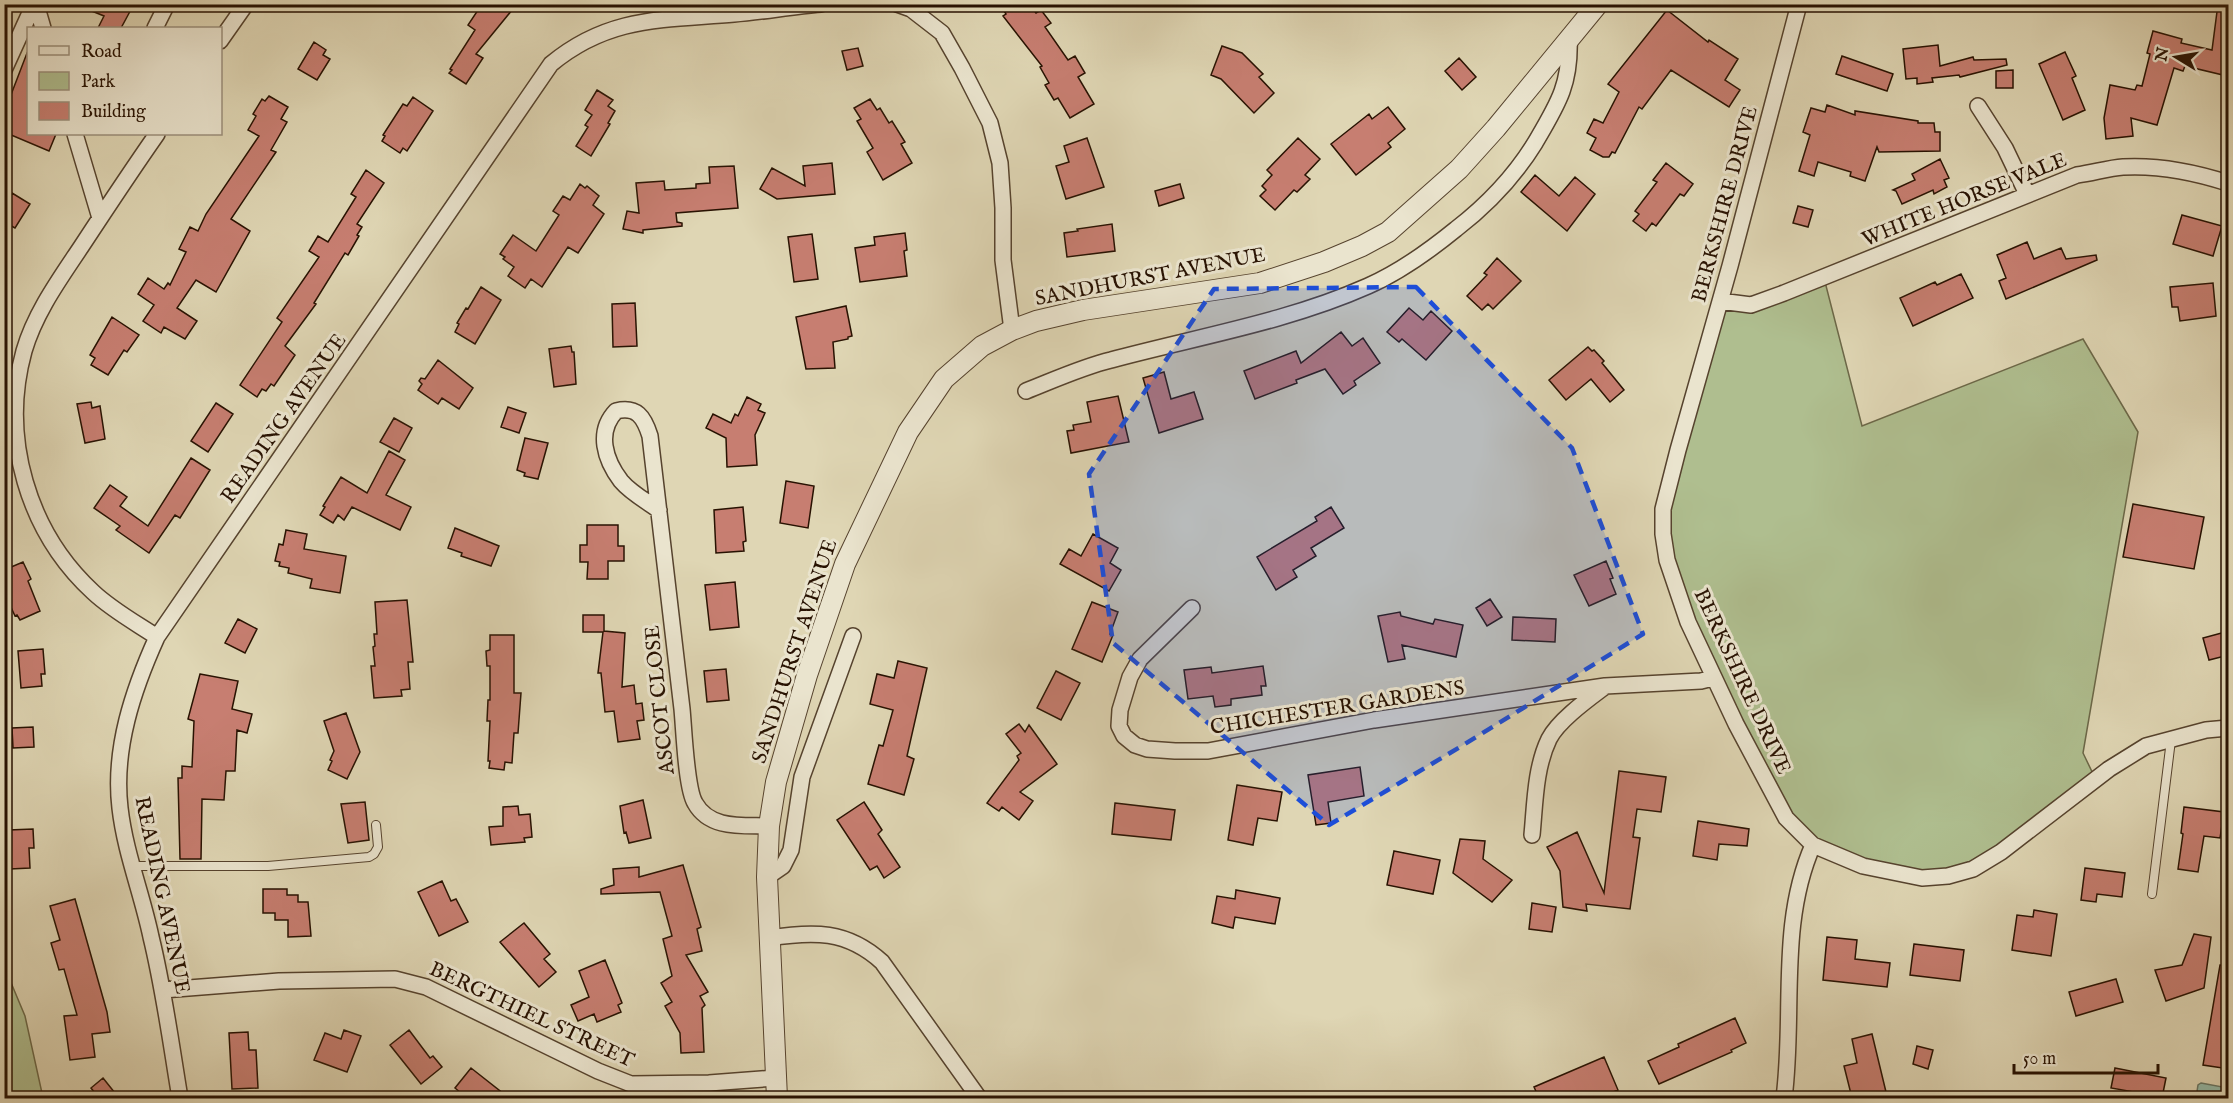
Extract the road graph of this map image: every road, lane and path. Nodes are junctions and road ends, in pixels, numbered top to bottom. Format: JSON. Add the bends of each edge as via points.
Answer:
{"nodes":[{"id":1,"x":35,"y":4,"type":"edge"},
{"id":2,"x":167,"y":4,"type":"edge"},
{"id":3,"x":246,"y":4,"type":"edge"},
{"id":4,"x":821,"y":4,"type":"edge"},
{"id":5,"x":897,"y":4,"type":"edge"},
{"id":6,"x":1598,"y":4,"type":"edge"},
{"id":7,"x":1799,"y":4,"type":"edge"},
{"id":8,"x":43,"y":27,"type":"edge"},
{"id":9,"x":156,"y":27,"type":"edge"},
{"id":10,"x":222,"y":38,"type":"edge"},
{"id":11,"x":1569,"y":38,"type":"junction"},
{"id":12,"x":4,"y":70,"type":"edge"},
{"id":13,"x":1978,"y":106,"type":"dead end"},
{"id":14,"x":75,"y":135,"type":"edge"},
{"id":15,"x":156,"y":135,"type":"edge"},
{"id":16,"x":2229,"y":183,"type":"edge"},
{"id":17,"x":2027,"y":194,"type":"junction"},
{"id":18,"x":100,"y":218,"type":"junction"},
{"id":19,"x":1720,"y":301,"type":"junction"},
{"id":20,"x":1012,"y":330,"type":"junction"},
{"id":21,"x":1026,"y":391,"type":"dead end"},
{"id":22,"x":659,"y":510,"type":"junction"},
{"id":23,"x":1192,"y":608,"type":"dead end"},
{"id":24,"x":853,"y":636,"type":"dead end"},
{"id":25,"x":157,"y":637,"type":"junction"},
{"id":26,"x":1713,"y":678,"type":"junction"},
{"id":27,"x":1605,"y":686,"type":"junction"},
{"id":28,"x":2229,"y":728,"type":"edge"},
{"id":29,"x":2171,"y":740,"type":"junction"},
{"id":30,"x":376,"y":825,"type":"dead end"},
{"id":31,"x":769,"y":826,"type":"junction"},
{"id":32,"x":1532,"y":835,"type":"dead end"},
{"id":33,"x":1813,"y":845,"type":"junction"},
{"id":34,"x":133,"y":866,"type":"junction"},
{"id":35,"x":767,"y":878,"type":"junction"},
{"id":36,"x":2152,"y":894,"type":"dead end"},
{"id":37,"x":769,"y":938,"type":"junction"},
{"id":38,"x":163,"y":990,"type":"junction"},
{"id":39,"x":776,"y":1078,"type":"junction"},
{"id":40,"x":180,"y":1098,"type":"edge"},
{"id":41,"x":777,"y":1098,"type":"edge"},
{"id":42,"x":979,"y":1098,"type":"edge"},
{"id":43,"x":1784,"y":1098,"type":"edge"}],
"edges":[{"from":1,"to":8,"type":"street"},
{"from":1,"to":12,"type":"street"},
{"from":2,"to":9,"type":"street"},
{"from":3,"to":10,"type":"street"},
{"from":4,"to":25,"type":"street","name":"READING AVENUE","via":[[632,23],[599,34],[551,64]]},
{"from":5,"to":20,"type":"street","via":[[911,9],[942,33],[990,123],[1000,163],[1003,260]]},
{"from":6,"to":11,"type":"street","name":"SANDHURST AVENUE"},
{"from":7,"to":19,"type":"street","name":"BERKSHIRE DRIVE"},
{"from":11,"to":20,"type":"street","name":"SANDHURST AVENUE","via":[[1460,169],[1388,232],[1362,246],[1260,283],[1083,310]]},
{"from":11,"to":21,"type":"street","via":[[1566,84],[1529,152],[1489,201],[1431,249],[1370,285],[1341,297],[1111,360]]},
{"from":13,"to":17,"type":"street","via":[[2005,148]]},
{"from":14,"to":18,"type":"street"},
{"from":15,"to":18,"type":"street"},
{"from":16,"to":17,"type":"street","name":"WHITE HORSE VALE","via":[[2194,172],[2122,167],[2078,175]]},
{"from":17,"to":19,"type":"street","name":"WHITE HORSE VALE","via":[[1784,293],[1751,304]]},
{"from":18,"to":25,"type":"street","via":[[51,291],[24,350],[15,410],[19,457],[32,506],[63,560],[94,593]]},
{"from":19,"to":26,"type":"street","name":"BERKSHIRE DRIVE","via":[[1663,517],[1667,560]]},
{"from":20,"to":31,"type":"street","name":"SANDHURST AVENUE","via":[[982,346],[944,379],[887,474],[845,564],[807,675],[776,782]]},
{"from":22,"to":22,"type":"street","name":"ASCOT CLOSE","via":[[646,421],[633,410],[616,411],[604,431],[609,461],[622,482]]},
{"from":22,"to":31,"type":"street","name":"ASCOT CLOSE","via":[[694,802],[710,819],[724,824]]},
{"from":23,"to":27,"type":"street","name":"CHICHESTER GARDENS","via":[[1140,659],[1130,677],[1119,726],[1135,745],[1166,751],[1208,751],[1374,720]]},
{"from":24,"to":35,"type":"street","via":[[802,777],[791,850],[783,866]]},
{"from":25,"to":34,"type":"street","name":"READING AVENUE","via":[[133,695],[120,761],[120,808]]},
{"from":26,"to":27,"type":"street","name":"CHICHESTER GARDENS"},
{"from":26,"to":33,"type":"street","name":"BERKSHIRE DRIVE","via":[[1786,818]]},
{"from":27,"to":32,"type":"street","via":[[1577,707],[1550,738],[1539,772]]},
{"from":28,"to":29,"type":"street","name":"BERKSHIRE DRIVE"},
{"from":29,"to":33,"type":"street","name":"BERKSHIRE DRIVE","via":[[2146,746],[2109,769],[1973,869],[1922,878],[1863,866]]},
{"from":29,"to":36,"type":"lane"},
{"from":30,"to":34,"type":"lane","via":[[378,847],[369,856],[268,866]]},
{"from":31,"to":35,"type":"street","name":"SANDHURST AVENUE"},
{"from":33,"to":43,"type":"street","via":[[1794,910],[1789,1063]]},
{"from":34,"to":38,"type":"street","name":"READING AVENUE"},
{"from":35,"to":37,"type":"street","name":"SANDHURST AVENUE"},
{"from":37,"to":39,"type":"street","name":"SANDHURST AVENUE"},
{"from":37,"to":42,"type":"street","via":[[825,934],[869,950],[882,962]]},
{"from":38,"to":39,"type":"street","name":"BERGTHIEL STREET","via":[[395,978],[426,987],[631,1084]]},
{"from":38,"to":40,"type":"street","name":"READING AVENUE"},
{"from":39,"to":41,"type":"street","name":"SANDHURST AVENUE"}]}
